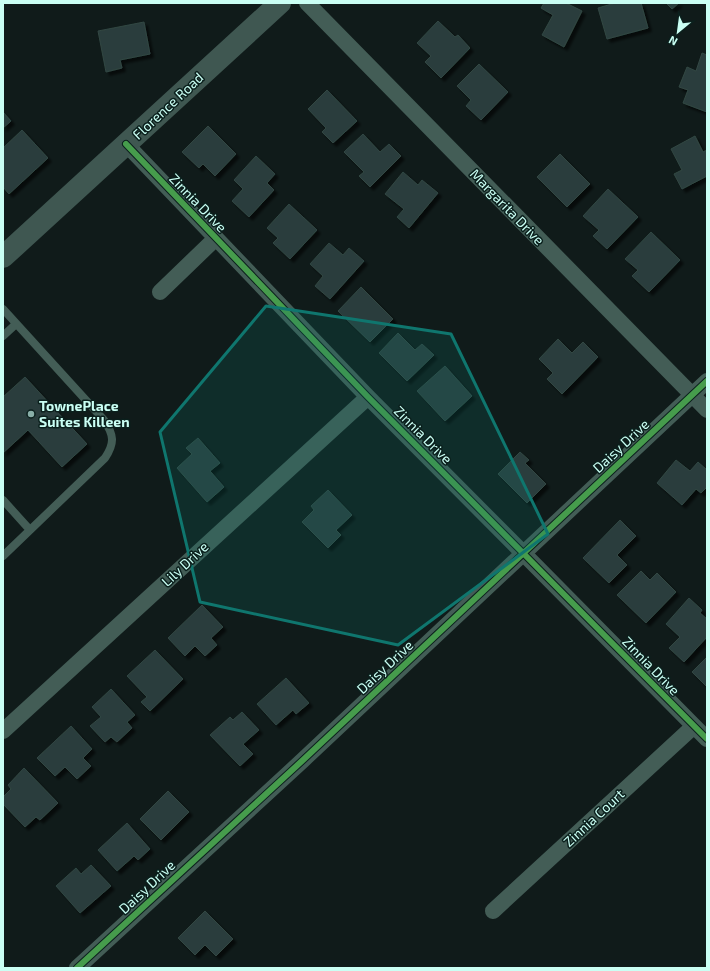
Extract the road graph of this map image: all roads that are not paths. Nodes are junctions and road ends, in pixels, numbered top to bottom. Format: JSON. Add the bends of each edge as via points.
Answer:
{"nodes":[{"id":1,"x":280,"y":3,"type":"edge"},
{"id":2,"x":307,"y":3,"type":"edge"},
{"id":3,"x":126,"y":144,"type":"junction"},
{"id":4,"x":216,"y":238,"type":"junction"},
{"id":5,"x":3,"y":256,"type":"edge"},
{"id":6,"x":160,"y":292,"type":"dead end"},
{"id":7,"x":3,"y":309,"type":"edge"},
{"id":8,"x":16,"y":324,"type":"junction"},
{"id":9,"x":3,"y":336,"type":"edge"},
{"id":10,"x":707,"y":381,"type":"edge"},
{"id":11,"x":692,"y":395,"type":"junction"},
{"id":12,"x":368,"y":397,"type":"junction"},
{"id":13,"x":707,"y":410,"type":"edge"},
{"id":14,"x":3,"y":500,"type":"edge"},
{"id":15,"x":30,"y":530,"type":"junction"},
{"id":16,"x":524,"y":554,"type":"junction"},
{"id":17,"x":3,"y":556,"type":"edge"},
{"id":18,"x":694,"y":726,"type":"junction"},
{"id":19,"x":3,"y":731,"type":"edge"},
{"id":20,"x":707,"y":740,"type":"edge"},
{"id":21,"x":493,"y":911,"type":"dead end"},
{"id":22,"x":77,"y":968,"type":"edge"}],
"edges":[{"from":1,"to":3,"type":"street","name":"Florence Road"},
{"from":2,"to":11,"type":"street","name":"Margarita Drive"},
{"from":3,"to":4,"type":"street","name":"Zinnia Drive"},
{"from":3,"to":5,"type":"street","name":"Florence Road"},
{"from":4,"to":6,"type":"street"},
{"from":4,"to":12,"type":"street","name":"Zinnia Drive"},
{"from":7,"to":8,"type":"lane"},
{"from":8,"to":9,"type":"lane"},
{"from":8,"to":15,"type":"lane","via":[[104,420],[113,441],[105,458]]},
{"from":10,"to":11,"type":"street","name":"Daisy Drive"},
{"from":11,"to":13,"type":"street","name":"Margarita Drive"},
{"from":11,"to":16,"type":"street","name":"Daisy Drive"},
{"from":12,"to":16,"type":"street","name":"Zinnia Drive"},
{"from":12,"to":19,"type":"street","name":"Lily Drive"},
{"from":14,"to":15,"type":"lane"},
{"from":15,"to":17,"type":"lane"},
{"from":16,"to":18,"type":"street","name":"Zinnia Drive"},
{"from":16,"to":22,"type":"street","name":"Daisy Drive"},
{"from":18,"to":20,"type":"street","name":"Zinnia Drive"},
{"from":18,"to":21,"type":"street","name":"Zinnia Court"}]}
